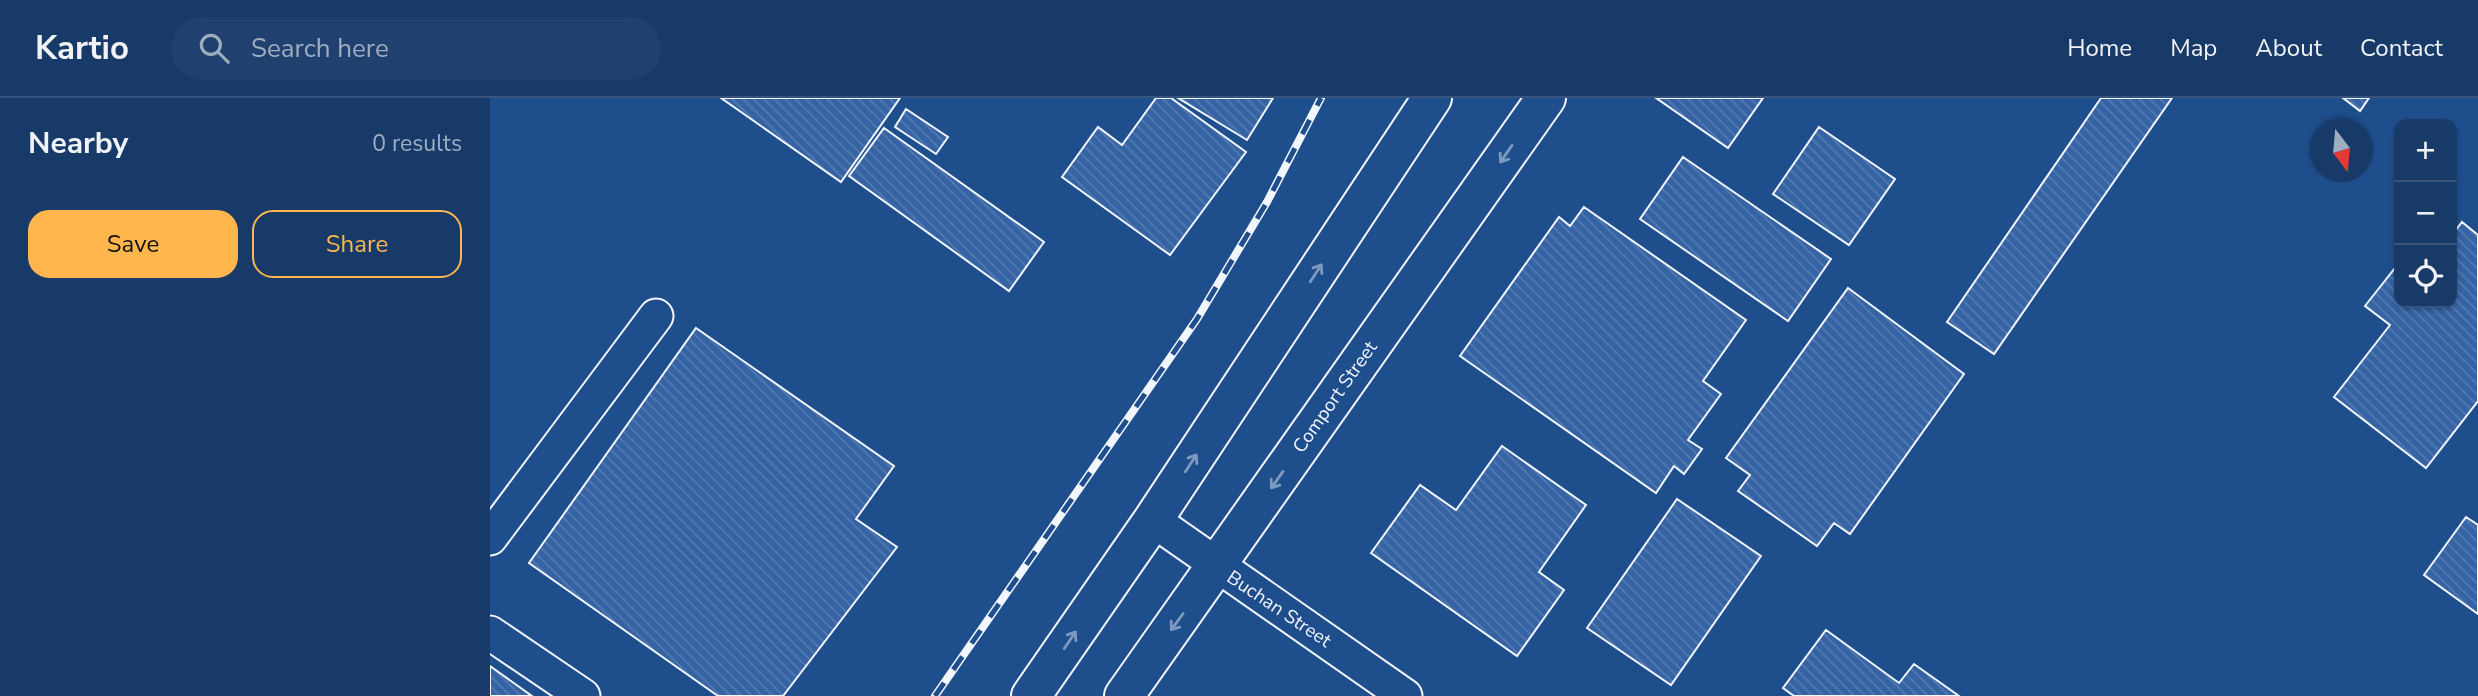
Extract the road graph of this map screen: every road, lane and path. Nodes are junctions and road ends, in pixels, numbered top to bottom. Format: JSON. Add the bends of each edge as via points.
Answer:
{"nodes":[{"id":1,"x":1432,"y":98,"type":"edge"},
{"id":2,"x":1546,"y":98,"type":"edge"},
{"id":3,"x":656,"y":316,"type":"dead end"},
{"id":4,"x":1153,"y":520,"type":"junction"},
{"id":5,"x":490,"y":538,"type":"edge"},
{"id":6,"x":1216,"y":566,"type":"junction"},
{"id":7,"x":490,"y":633,"type":"edge"},
{"id":8,"x":583,"y":696,"type":"edge"},
{"id":9,"x":1031,"y":696,"type":"edge"},
{"id":10,"x":1124,"y":696,"type":"edge"},
{"id":11,"x":1405,"y":696,"type":"edge"}],
"edges":[{"from":4,"to":1,"type":"highway","one_way":true},
{"from":2,"to":6,"type":"highway","name":"Comport Street","one_way":true},
{"from":3,"to":5,"type":"street"},
{"from":4,"to":6,"type":"street","name":"Buchan Street"},
{"from":9,"to":4,"type":"highway","one_way":true},
{"from":6,"to":10,"type":"highway","name":"Comport Street","one_way":true},
{"from":6,"to":11,"type":"street","name":"Buchan Street"},
{"from":7,"to":8,"type":"street"}]}
